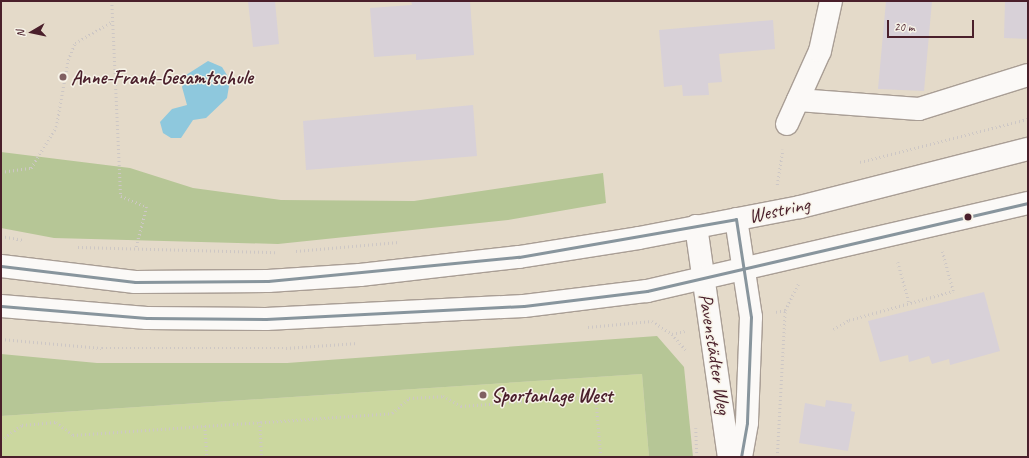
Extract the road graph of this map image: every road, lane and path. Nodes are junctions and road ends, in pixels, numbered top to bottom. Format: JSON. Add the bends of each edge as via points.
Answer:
{"nodes":[{"id":1,"x":112,"y":1,"type":"edge"},
{"id":2,"x":831,"y":1,"type":"edge"},
{"id":3,"x":113,"y":21,"type":"junction"},
{"id":4,"x":1028,"y":75,"type":"edge"},
{"id":5,"x":798,"y":100,"type":"junction"},
{"id":6,"x":1028,"y":119,"type":"edge"},
{"id":7,"x":787,"y":124,"type":"joint"},
{"id":8,"x":1028,"y":149,"type":"edge"},
{"id":9,"x":853,"y":164,"type":"dead end"},
{"id":10,"x":1,"y":172,"type":"edge"},
{"id":11,"x":784,"y":182,"type":"dead end"},
{"id":12,"x":777,"y":184,"type":"junction"},
{"id":13,"x":769,"y":186,"type":"dead end"},
{"id":14,"x":1028,"y":203,"type":"edge"},
{"id":15,"x":736,"y":219,"type":"junction"},
{"id":16,"x":696,"y":226,"type":"junction"},
{"id":17,"x":1,"y":236,"type":"edge"},
{"id":18,"x":32,"y":242,"type":"dead end"},
{"id":19,"x":402,"y":242,"type":"dead end"},
{"id":20,"x":70,"y":247,"type":"dead end"},
{"id":21,"x":136,"y":248,"type":"junction"},
{"id":22,"x":292,"y":251,"type":"dead end"},
{"id":23,"x":942,"y":251,"type":"dead end"},
{"id":24,"x":285,"y":252,"type":"dead end"},
{"id":25,"x":898,"y":262,"type":"dead end"},
{"id":26,"x":1,"y":266,"type":"edge"},
{"id":27,"x":744,"y":270,"type":"junction"},
{"id":28,"x":703,"y":278,"type":"junction"},
{"id":29,"x":799,"y":285,"type":"dead end"},
{"id":30,"x":909,"y":302,"type":"junction"},
{"id":31,"x":1,"y":306,"type":"edge"},
{"id":32,"x":785,"y":310,"type":"junction"},
{"id":33,"x":768,"y":314,"type":"dead end"},
{"id":34,"x":652,"y":321,"type":"dead end"},
{"id":35,"x":833,"y":329,"type":"dead end"},
{"id":36,"x":687,"y":331,"type":"dead end"},
{"id":37,"x":260,"y":422,"type":"junction"},
{"id":38,"x":204,"y":426,"type":"junction"},
{"id":39,"x":1,"y":440,"type":"edge"},
{"id":40,"x":207,"y":457,"type":"edge"},
{"id":41,"x":262,"y":457,"type":"edge"},
{"id":42,"x":601,"y":457,"type":"edge"},
{"id":43,"x":729,"y":457,"type":"edge"},
{"id":44,"x":741,"y":457,"type":"edge"},
{"id":45,"x":777,"y":457,"type":"edge"}],
"edges":[{"from":1,"to":3,"type":"path"},
{"from":2,"to":5,"type":"main road","via":[[820,51]]},
{"from":3,"to":10,"type":"path","via":[[75,43],[68,60],[56,127],[32,168]]},
{"from":3,"to":21,"type":"path","via":[[120,196],[147,207]]},
{"from":4,"to":5,"type":"main road","via":[[919,109]]},
{"from":5,"to":7,"type":"main road"},
{"from":6,"to":9,"type":"path"},
{"from":7,"to":12,"type":"path"},
{"from":8,"to":15,"type":"main road","name":"Westring"},
{"from":11,"to":12,"type":"path"},
{"from":12,"to":13,"type":"path"},
{"from":14,"to":27,"type":"main road"},
{"from":15,"to":16,"type":"main road","name":"Westring"},
{"from":15,"to":27,"type":"main road","name":"Pavenstädter Weg"},
{"from":16,"to":26,"type":"main road","name":"Westring","via":[[518,257],[360,275],[275,280],[134,282]]},
{"from":16,"to":28,"type":"main road","name":"Pavenstädter Weg"},
{"from":17,"to":18,"type":"path"},
{"from":19,"to":22,"type":"path"},
{"from":20,"to":21,"type":"path"},
{"from":21,"to":24,"type":"path"},
{"from":23,"to":30,"type":"path","via":[[953,292]]},
{"from":25,"to":30,"type":"path"},
{"from":27,"to":28,"type":"main road"},
{"from":27,"to":44,"type":"main road","name":"Pavenstädter Weg","via":[[751,317],[750,370]]},
{"from":28,"to":31,"type":"main road","via":[[647,291],[524,306],[361,316],[147,318]]},
{"from":28,"to":43,"type":"main road","name":"Pavenstädter Weg"},
{"from":29,"to":32,"type":"path"},
{"from":30,"to":35,"type":"path","via":[[848,320]]},
{"from":32,"to":33,"type":"path"},
{"from":32,"to":45,"type":"path"},
{"from":34,"to":36,"type":"path","via":[[672,334]]},
{"from":37,"to":38,"type":"path"},
{"from":37,"to":41,"type":"path"},
{"from":37,"to":42,"type":"path","via":[[392,413],[409,398],[443,396],[461,406],[596,396]]},
{"from":38,"to":39,"type":"path","via":[[73,435],[56,422],[22,425]]},
{"from":38,"to":40,"type":"path"}]}
